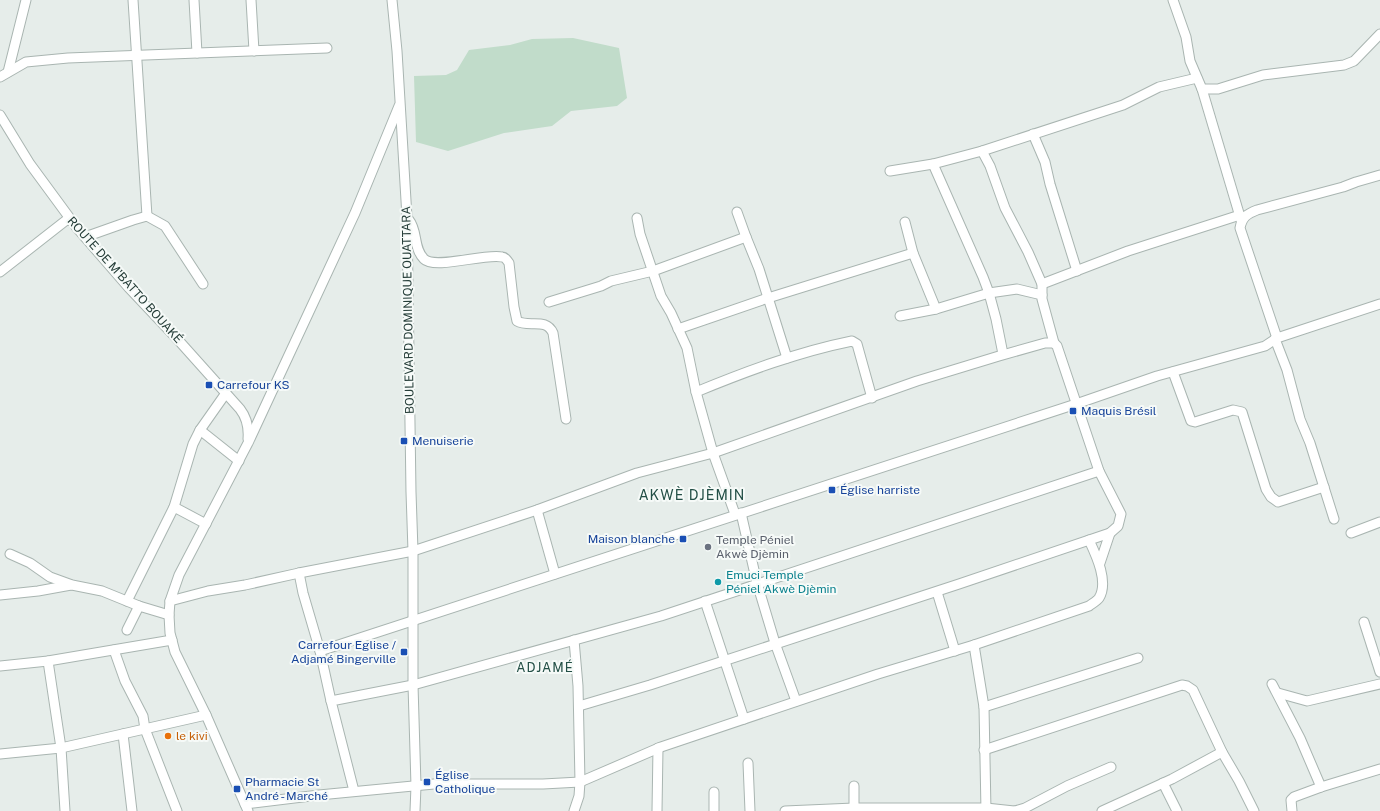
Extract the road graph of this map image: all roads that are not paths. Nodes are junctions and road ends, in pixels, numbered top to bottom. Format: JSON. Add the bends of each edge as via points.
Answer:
{"nodes":[{"id":1,"x":26,"y":0,"type":"edge"},
{"id":2,"x":133,"y":0,"type":"edge"},
{"id":3,"x":194,"y":0,"type":"edge"},
{"id":4,"x":251,"y":0,"type":"edge"},
{"id":5,"x":392,"y":0,"type":"edge"},
{"id":6,"x":1173,"y":0,"type":"edge"},
{"id":7,"x":1380,"y":34,"type":"edge"},
{"id":8,"x":327,"y":48,"type":"dead end"},
{"id":9,"x":254,"y":51,"type":"junction"},
{"id":10,"x":197,"y":53,"type":"junction"},
{"id":11,"x":136,"y":55,"type":"junction"},
{"id":12,"x":4,"y":75,"type":"edge"},
{"id":13,"x":1197,"y":78,"type":"junction"},
{"id":14,"x":1202,"y":90,"type":"junction"},
{"id":15,"x":399,"y":104,"type":"junction"},
{"id":16,"x":0,"y":115,"type":"edge"},
{"id":17,"x":1033,"y":134,"type":"junction"},
{"id":18,"x":982,"y":151,"type":"junction"},
{"id":19,"x":933,"y":164,"type":"junction"},
{"id":20,"x":890,"y":171,"type":"dead end"},
{"id":21,"x":1380,"y":176,"type":"edge"},
{"id":22,"x":737,"y":212,"type":"dead end"},
{"id":23,"x":147,"y":216,"type":"junction"},
{"id":24,"x":407,"y":217,"type":"junction"},
{"id":25,"x":69,"y":218,"type":"junction"},
{"id":26,"x":637,"y":218,"type":"dead end"},
{"id":27,"x":1241,"y":218,"type":"junction"},
{"id":28,"x":905,"y":222,"type":"dead end"},
{"id":29,"x":85,"y":237,"type":"junction"},
{"id":30,"x":746,"y":237,"type":"junction"},
{"id":31,"x":913,"y":253,"type":"junction"},
{"id":32,"x":1,"y":269,"type":"edge"},
{"id":33,"x":653,"y":270,"type":"junction"},
{"id":34,"x":1077,"y":271,"type":"junction"},
{"id":35,"x":203,"y":284,"type":"dead end"},
{"id":36,"x":1042,"y":284,"type":"junction"},
{"id":37,"x":989,"y":293,"type":"junction"},
{"id":38,"x":1042,"y":294,"type":"junction"},
{"id":39,"x":768,"y":298,"type":"junction"},
{"id":40,"x":549,"y":302,"type":"dead end"},
{"id":41,"x":1380,"y":304,"type":"edge"},
{"id":42,"x":936,"y":309,"type":"junction"},
{"id":43,"x":900,"y":316,"type":"dead end"},
{"id":44,"x":678,"y":329,"type":"junction"},
{"id":45,"x":1276,"y":338,"type":"junction"},
{"id":46,"x":1054,"y":343,"type":"junction"},
{"id":47,"x":1003,"y":354,"type":"junction"},
{"id":48,"x":788,"y":358,"type":"junction"},
{"id":49,"x":1173,"y":372,"type":"junction"},
{"id":50,"x":696,"y":392,"type":"junction"},
{"id":51,"x":226,"y":393,"type":"junction"},
{"id":52,"x":872,"y":398,"type":"junction"},
{"id":53,"x":1076,"y":404,"type":"junction"},
{"id":54,"x":566,"y":419,"type":"dead end"},
{"id":55,"x":200,"y":430,"type":"junction"},
{"id":56,"x":248,"y":443,"type":"junction"},
{"id":57,"x":714,"y":453,"type":"junction"},
{"id":58,"x":239,"y":461,"type":"junction"},
{"id":59,"x":1099,"y":471,"type":"junction"},
{"id":60,"x":1324,"y":488,"type":"junction"},
{"id":61,"x":174,"y":507,"type":"junction"},
{"id":62,"x":537,"y":510,"type":"junction"},
{"id":63,"x":738,"y":514,"type":"junction"},
{"id":64,"x":1334,"y":519,"type":"dead end"},
{"id":65,"x":1380,"y":522,"type":"edge"},
{"id":66,"x":206,"y":524,"type":"junction"},
{"id":67,"x":1351,"y":532,"type":"dead end"},
{"id":68,"x":1110,"y":533,"type":"junction"},
{"id":69,"x":1089,"y":540,"type":"junction"},
{"id":70,"x":413,"y":551,"type":"junction"},
{"id":71,"x":10,"y":554,"type":"dead end"},
{"id":72,"x":1100,"y":564,"type":"junction"},
{"id":73,"x":299,"y":573,"type":"junction"},
{"id":74,"x":555,"y":574,"type":"junction"},
{"id":75,"x":757,"y":584,"type":"junction"},
{"id":76,"x":72,"y":585,"type":"junction"},
{"id":77,"x":937,"y":592,"type":"junction"},
{"id":78,"x":0,"y":595,"type":"edge"},
{"id":79,"x":127,"y":601,"type":"junction"},
{"id":80,"x":170,"y":601,"type":"junction"},
{"id":81,"x":705,"y":601,"type":"junction"},
{"id":82,"x":139,"y":606,"type":"junction"},
{"id":83,"x":169,"y":615,"type":"junction"},
{"id":84,"x":412,"y":621,"type":"junction"},
{"id":85,"x":1364,"y":622,"type":"dead end"},
{"id":86,"x":127,"y":630,"type":"dead end"},
{"id":87,"x":172,"y":640,"type":"junction"},
{"id":88,"x":574,"y":640,"type":"junction"},
{"id":89,"x":775,"y":643,"type":"junction"},
{"id":90,"x":974,"y":645,"type":"junction"},
{"id":91,"x":114,"y":650,"type":"junction"},
{"id":92,"x":320,"y":651,"type":"junction"},
{"id":93,"x":954,"y":651,"type":"junction"},
{"id":94,"x":1138,"y":658,"type":"dead end"},
{"id":95,"x":724,"y":660,"type":"junction"},
{"id":96,"x":48,"y":661,"type":"junction"},
{"id":97,"x":0,"y":666,"type":"edge"},
{"id":98,"x":1380,"y":672,"type":"edge"},
{"id":99,"x":1272,"y":684,"type":"dead end"},
{"id":100,"x":1380,"y":684,"type":"edge"},
{"id":101,"x":413,"y":685,"type":"junction"},
{"id":102,"x":1278,"y":693,"type":"junction"},
{"id":103,"x":331,"y":701,"type":"junction"},
{"id":104,"x":796,"y":702,"type":"junction"},
{"id":105,"x":578,"y":706,"type":"junction"},
{"id":106,"x":984,"y":707,"type":"junction"},
{"id":107,"x":206,"y":715,"type":"junction"},
{"id":108,"x":744,"y":719,"type":"junction"},
{"id":109,"x":144,"y":729,"type":"junction"},
{"id":110,"x":123,"y":734,"type":"junction"},
{"id":111,"x":61,"y":748,"type":"junction"},
{"id":112,"x":658,"y":748,"type":"junction"},
{"id":113,"x":984,"y":750,"type":"junction"},
{"id":114,"x":1222,"y":752,"type":"junction"},
{"id":115,"x":0,"y":754,"type":"edge"},
{"id":116,"x":748,"y":763,"type":"dead end"},
{"id":117,"x":1112,"y":767,"type":"dead end"},
{"id":118,"x":1380,"y":769,"type":"edge"},
{"id":119,"x":580,"y":782,"type":"junction"},
{"id":120,"x":1163,"y":783,"type":"junction"},
{"id":121,"x":416,"y":786,"type":"junction"},
{"id":122,"x":854,"y":786,"type":"dead end"},
{"id":123,"x":1321,"y":787,"type":"junction"},
{"id":124,"x":354,"y":791,"type":"junction"},
{"id":125,"x":714,"y":792,"type":"dead end"},
{"id":126,"x":247,"y":808,"type":"edge"},
{"id":127,"x":986,"y":809,"type":"edge"},
{"id":128,"x":854,"y":810,"type":"edge"},
{"id":129,"x":64,"y":811,"type":"edge"},
{"id":130,"x":132,"y":811,"type":"edge"},
{"id":131,"x":177,"y":811,"type":"edge"},
{"id":132,"x":415,"y":811,"type":"edge"},
{"id":133,"x":574,"y":811,"type":"edge"},
{"id":134,"x":657,"y":811,"type":"edge"},
{"id":135,"x":714,"y":811,"type":"edge"},
{"id":136,"x":750,"y":811,"type":"edge"},
{"id":137,"x":785,"y":811,"type":"edge"},
{"id":138,"x":1014,"y":811,"type":"edge"},
{"id":139,"x":1102,"y":811,"type":"edge"},
{"id":140,"x":1177,"y":811,"type":"edge"},
{"id":141,"x":1254,"y":811,"type":"edge"},
{"id":142,"x":1292,"y":811,"type":"edge"}],
"edges":[{"from":1,"to":12,"type":"street"},
{"from":2,"to":11,"type":"street"},
{"from":3,"to":10,"type":"street"},
{"from":4,"to":9,"type":"street"},
{"from":5,"to":15,"type":"street","name":"BOULEVARD DOMINIQUE OUATTARA"},
{"from":6,"to":13,"type":"street"},
{"from":7,"to":14,"type":"street","via":[[1354,61],[1344,65],[1263,75],[1218,89]]},
{"from":8,"to":9,"type":"street"},
{"from":9,"to":10,"type":"street"},
{"from":10,"to":11,"type":"street"},
{"from":11,"to":12,"type":"street","via":[[26,62]]},
{"from":11,"to":23,"type":"street"},
{"from":13,"to":14,"type":"street"},
{"from":13,"to":17,"type":"street","via":[[1159,87],[1123,105]]},
{"from":14,"to":27,"type":"street"},
{"from":15,"to":24,"type":"street","name":"BOULEVARD DOMINIQUE OUATTARA"},
{"from":15,"to":56,"type":"street","via":[[356,213]]},
{"from":16,"to":25,"type":"street","name":"ROUTE DE M'BATTO BOUAKÉ","via":[[30,164]]},
{"from":17,"to":18,"type":"street"},
{"from":17,"to":34,"type":"street","via":[[1045,162]]},
{"from":18,"to":19,"type":"street"},
{"from":18,"to":36,"type":"street","via":[[1005,208]]},
{"from":19,"to":20,"type":"street"},
{"from":19,"to":37,"type":"street"},
{"from":21,"to":27,"type":"street","via":[[1257,210]]},
{"from":22,"to":30,"type":"street"},
{"from":23,"to":29,"type":"street"},
{"from":23,"to":35,"type":"street","via":[[166,226]]},
{"from":24,"to":54,"type":"street","via":[[412,224],[419,254],[425,261],[433,264],[480,258],[506,259],[509,263],[517,321],[545,324],[553,333]]},
{"from":24,"to":70,"type":"street","name":"BOULEVARD DOMINIQUE OUATTARA"},
{"from":25,"to":29,"type":"street","name":"ROUTE DE M'BATTO BOUAKÉ"},
{"from":25,"to":32,"type":"street"},
{"from":26,"to":33,"type":"street"},
{"from":27,"to":34,"type":"street","via":[[1128,251]]},
{"from":27,"to":45,"type":"street","via":[[1240,228]]},
{"from":28,"to":31,"type":"street"},
{"from":29,"to":51,"type":"street","name":"ROUTE DE M'BATTO BOUAKÉ"},
{"from":30,"to":33,"type":"street"},
{"from":30,"to":39,"type":"street"},
{"from":31,"to":39,"type":"street"},
{"from":31,"to":42,"type":"street"},
{"from":33,"to":40,"type":"street"},
{"from":33,"to":44,"type":"street","via":[[661,296]]},
{"from":34,"to":36,"type":"street"},
{"from":36,"to":38,"type":"street"},
{"from":37,"to":38,"type":"street","via":[[1017,289]]},
{"from":37,"to":42,"type":"street"},
{"from":37,"to":47,"type":"street"},
{"from":38,"to":46,"type":"street"},
{"from":39,"to":44,"type":"street"},
{"from":39,"to":48,"type":"street"},
{"from":41,"to":45,"type":"street"},
{"from":42,"to":43,"type":"street"},
{"from":44,"to":50,"type":"street","via":[[687,348]]},
{"from":45,"to":49,"type":"street","via":[[1265,346]]},
{"from":45,"to":60,"type":"street"},
{"from":46,"to":47,"type":"street"},
{"from":46,"to":53,"type":"street"},
{"from":47,"to":52,"type":"street"},
{"from":48,"to":50,"type":"street","via":[[747,371]]},
{"from":48,"to":52,"type":"street","via":[[852,341],[857,344]]},
{"from":49,"to":53,"type":"street"},
{"from":49,"to":60,"type":"street","via":[[1191,421],[1233,410],[1242,412],[1266,489],[1271,497],[1278,502]]},
{"from":50,"to":57,"type":"street"},
{"from":51,"to":55,"type":"street"},
{"from":51,"to":56,"type":"street","name":"ROUTE DE M'BATTO BOUAKÉ","via":[[245,416]]},
{"from":52,"to":57,"type":"street"},
{"from":53,"to":59,"type":"street"},
{"from":53,"to":63,"type":"street"},
{"from":55,"to":58,"type":"street"},
{"from":55,"to":61,"type":"street","via":[[193,444]]},
{"from":56,"to":58,"type":"street"},
{"from":57,"to":62,"type":"street","via":[[637,473]]},
{"from":57,"to":63,"type":"street"},
{"from":58,"to":66,"type":"street"},
{"from":59,"to":68,"type":"street","via":[[1121,514],[1119,523]]},
{"from":59,"to":75,"type":"street"},
{"from":60,"to":64,"type":"street"},
{"from":61,"to":66,"type":"street"},
{"from":61,"to":79,"type":"street"},
{"from":62,"to":70,"type":"street"},
{"from":62,"to":74,"type":"street"},
{"from":63,"to":74,"type":"street"},
{"from":63,"to":75,"type":"street"},
{"from":65,"to":67,"type":"street"},
{"from":66,"to":80,"type":"street","via":[[179,575]]},
{"from":68,"to":69,"type":"street"},
{"from":68,"to":72,"type":"street"},
{"from":69,"to":72,"type":"street"},
{"from":69,"to":77,"type":"street"},
{"from":70,"to":73,"type":"street"},
{"from":70,"to":84,"type":"street","name":"BOULEVARD DOMINIQUE OUATTARA"},
{"from":71,"to":76,"type":"street","via":[[30,563],[50,577]]},
{"from":72,"to":90,"type":"street","via":[[1102,592],[1090,606]]},
{"from":73,"to":80,"type":"street"},
{"from":73,"to":92,"type":"street"},
{"from":74,"to":84,"type":"street"},
{"from":75,"to":81,"type":"street"},
{"from":75,"to":89,"type":"street"},
{"from":76,"to":78,"type":"street"},
{"from":76,"to":79,"type":"street"},
{"from":77,"to":89,"type":"street"},
{"from":77,"to":93,"type":"street"},
{"from":79,"to":82,"type":"street"},
{"from":80,"to":83,"type":"street"},
{"from":81,"to":88,"type":"street"},
{"from":81,"to":95,"type":"street"},
{"from":82,"to":83,"type":"street"},
{"from":82,"to":86,"type":"street"},
{"from":83,"to":87,"type":"street"},
{"from":84,"to":92,"type":"street"},
{"from":84,"to":101,"type":"street","name":"BOULEVARD DOMINIQUE OUATTARA"},
{"from":85,"to":98,"type":"street"},
{"from":87,"to":91,"type":"street"},
{"from":87,"to":107,"type":"street","via":[[183,670]]},
{"from":88,"to":101,"type":"street"},
{"from":88,"to":105,"type":"street"},
{"from":89,"to":95,"type":"street"},
{"from":89,"to":104,"type":"street"},
{"from":90,"to":93,"type":"street"},
{"from":90,"to":106,"type":"street"},
{"from":91,"to":96,"type":"street"},
{"from":91,"to":109,"type":"street","via":[[143,716]]},
{"from":92,"to":103,"type":"street"},
{"from":93,"to":104,"type":"street"},
{"from":94,"to":106,"type":"street"},
{"from":95,"to":105,"type":"street"},
{"from":95,"to":108,"type":"street"},
{"from":96,"to":97,"type":"street"},
{"from":96,"to":111,"type":"street"},
{"from":99,"to":102,"type":"street"},
{"from":100,"to":102,"type":"street","via":[[1307,701]]},
{"from":101,"to":103,"type":"street"},
{"from":101,"to":121,"type":"street","name":"BOULEVARD DOMINIQUE OUATTARA"},
{"from":102,"to":123,"type":"street"},
{"from":103,"to":124,"type":"street"},
{"from":104,"to":108,"type":"street"},
{"from":105,"to":119,"type":"street"},
{"from":106,"to":113,"type":"street"},
{"from":107,"to":109,"type":"street"},
{"from":107,"to":126,"type":"street"},
{"from":108,"to":112,"type":"street"},
{"from":109,"to":110,"type":"street"},
{"from":109,"to":131,"type":"street"},
{"from":110,"to":111,"type":"street"},
{"from":110,"to":130,"type":"street"},
{"from":111,"to":115,"type":"street"},
{"from":111,"to":129,"type":"street"},
{"from":112,"to":119,"type":"street"},
{"from":112,"to":134,"type":"street"},
{"from":113,"to":114,"type":"street","via":[[1182,685],[1193,690]]},
{"from":113,"to":127,"type":"street"},
{"from":114,"to":120,"type":"street"},
{"from":114,"to":141,"type":"street"},
{"from":116,"to":136,"type":"street"},
{"from":117,"to":138,"type":"street","via":[[1067,786],[1026,808]]},
{"from":118,"to":123,"type":"street"},
{"from":119,"to":121,"type":"street"},
{"from":119,"to":133,"type":"street"},
{"from":120,"to":139,"type":"street"},
{"from":120,"to":140,"type":"street"},
{"from":121,"to":124,"type":"street"},
{"from":121,"to":132,"type":"street","name":"BOULEVARD DOMINIQUE OUATTARA"},
{"from":122,"to":128,"type":"street"},
{"from":123,"to":142,"type":"street","via":[[1294,796],[1291,800]]},
{"from":124,"to":126,"type":"street"},
{"from":125,"to":135,"type":"street"},
{"from":127,"to":128,"type":"street"},
{"from":127,"to":138,"type":"street"},
{"from":128,"to":137,"type":"street"}]}
